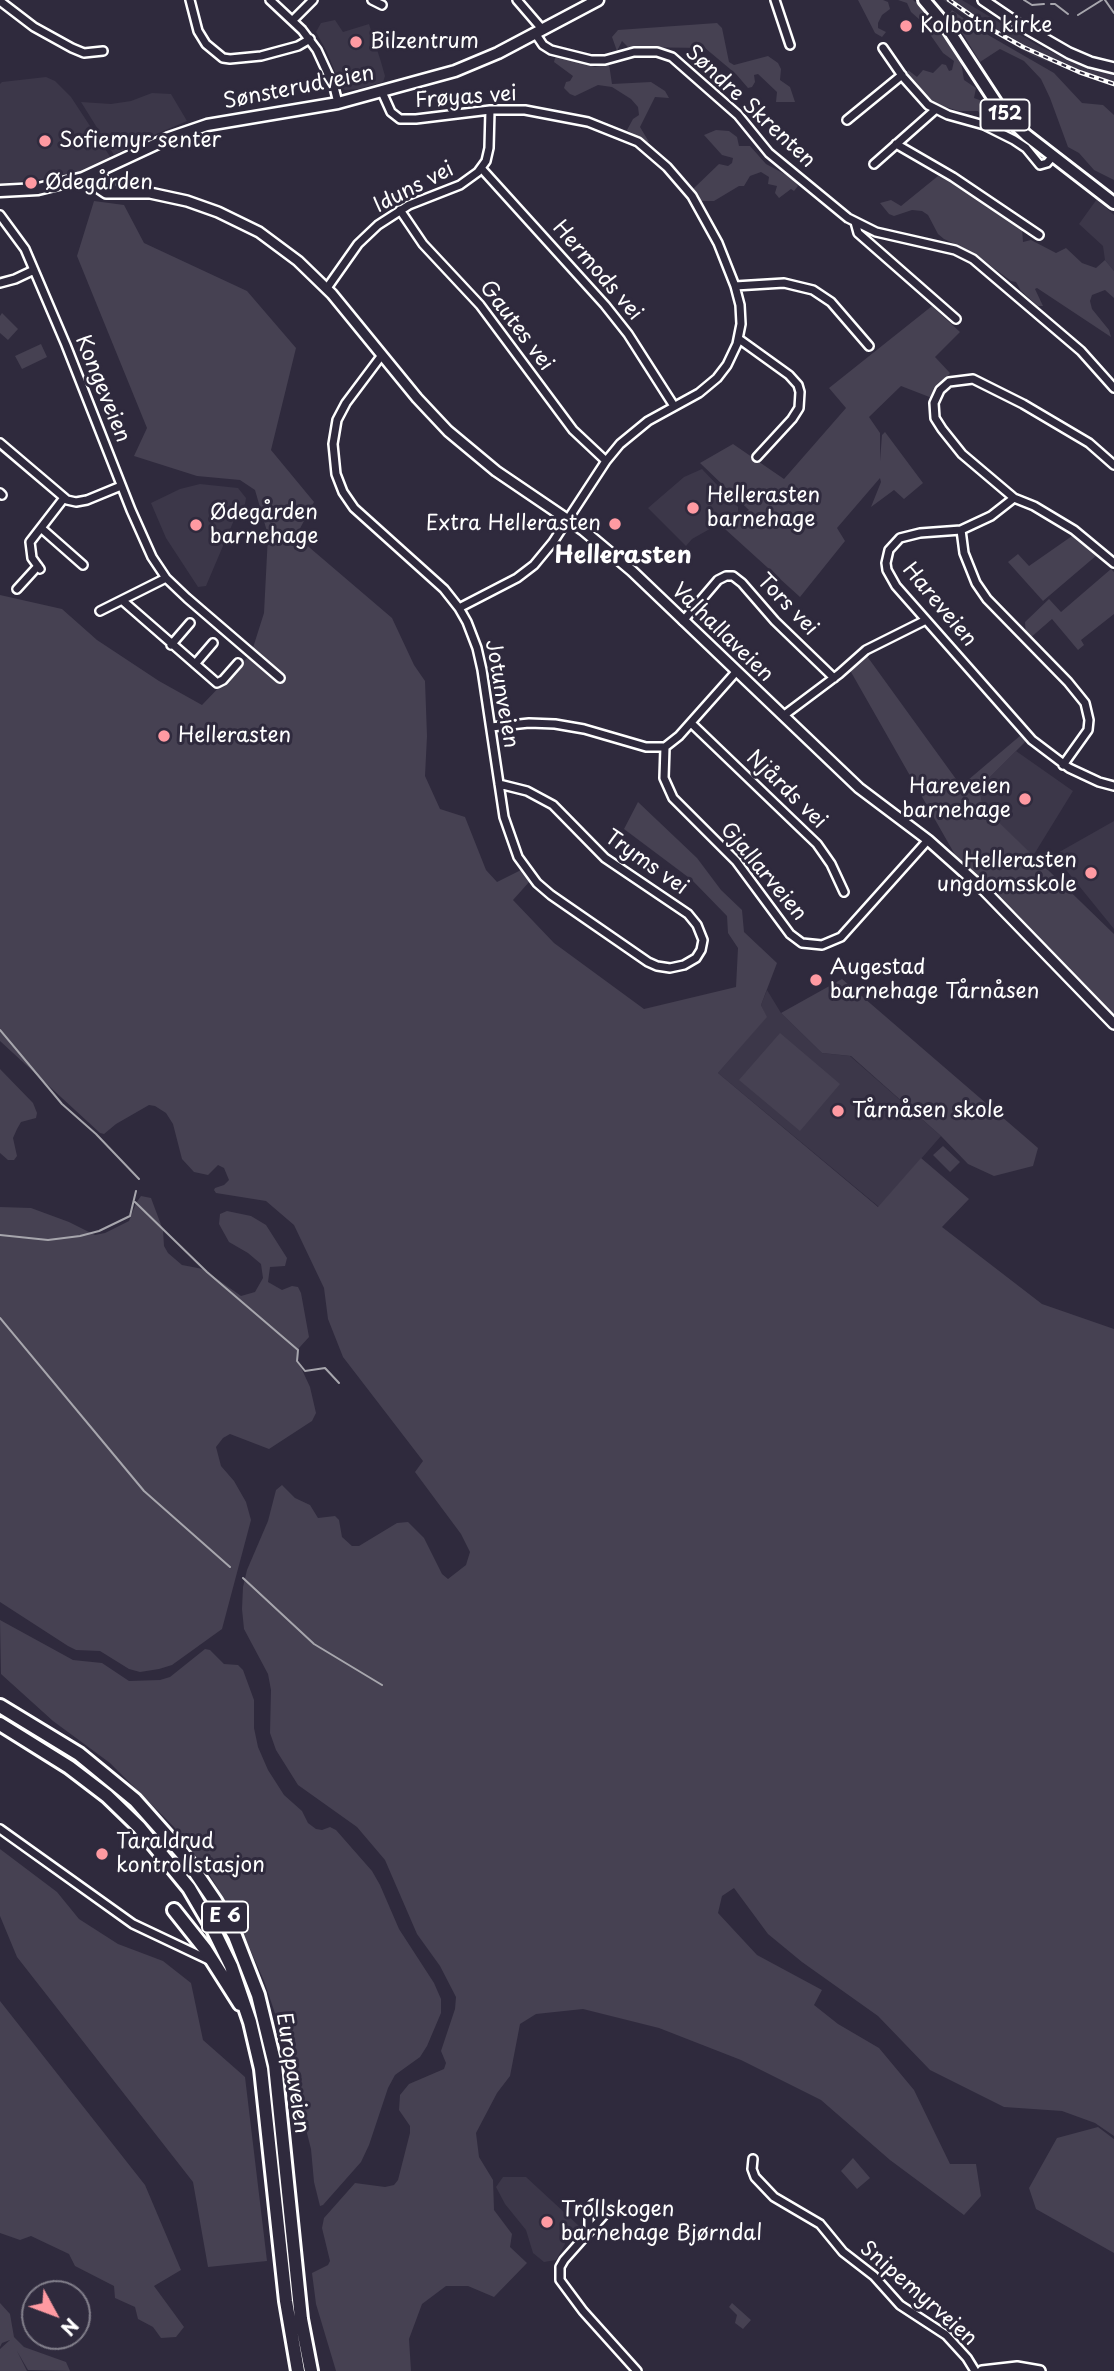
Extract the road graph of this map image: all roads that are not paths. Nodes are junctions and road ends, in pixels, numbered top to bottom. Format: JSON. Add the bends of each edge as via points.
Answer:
{"nodes":[{"id":1,"x":190,"y":0,"type":"edge"},
{"id":2,"x":270,"y":0,"type":"edge"},
{"id":3,"x":313,"y":0,"type":"edge"},
{"id":4,"x":372,"y":0,"type":"edge"},
{"id":5,"x":517,"y":0,"type":"edge"},
{"id":6,"x":598,"y":0,"type":"edge"},
{"id":7,"x":775,"y":0,"type":"edge"},
{"id":8,"x":924,"y":0,"type":"edge"},
{"id":9,"x":983,"y":0,"type":"edge"},
{"id":10,"x":0,"y":1,"type":"edge"},
{"id":11,"x":383,"y":5,"type":"dead end"},
{"id":12,"x":293,"y":20,"type":"junction"},
{"id":13,"x":539,"y":31,"type":"junction"},
{"id":14,"x":310,"y":39,"type":"junction"},
{"id":15,"x":790,"y":45,"type":"dead end"},
{"id":16,"x":883,"y":48,"type":"dead end"},
{"id":17,"x":103,"y":51,"type":"dead end"},
{"id":18,"x":1114,"y":68,"type":"edge"},
{"id":19,"x":902,"y":75,"type":"junction"},
{"id":20,"x":382,"y":92,"type":"junction"},
{"id":21,"x":338,"y":103,"type":"junction"},
{"id":22,"x":490,"y":110,"type":"junction"},
{"id":23,"x":935,"y":110,"type":"junction"},
{"id":24,"x":847,"y":120,"type":"dead end"},
{"id":25,"x":896,"y":144,"type":"junction"},
{"id":26,"x":1054,"y":156,"type":"junction"},
{"id":27,"x":874,"y":164,"type":"dead end"},
{"id":28,"x":481,"y":168,"type":"junction"},
{"id":29,"x":95,"y":174,"type":"junction"},
{"id":30,"x":0,"y":191,"type":"edge"},
{"id":31,"x":1114,"y":204,"type":"edge"},
{"id":32,"x":400,"y":210,"type":"junction"},
{"id":33,"x":0,"y":215,"type":"edge"},
{"id":34,"x":855,"y":222,"type":"junction"},
{"id":35,"x":1039,"y":235,"type":"dead end"},
{"id":36,"x":34,"y":271,"type":"junction"},
{"id":37,"x":0,"y":283,"type":"edge"},
{"id":38,"x":735,"y":286,"type":"junction"},
{"id":39,"x":327,"y":288,"type":"junction"},
{"id":40,"x":956,"y":319,"type":"dead end"},
{"id":41,"x":739,"y":339,"type":"junction"},
{"id":42,"x":869,"y":346,"type":"dead end"},
{"id":43,"x":382,"y":355,"type":"junction"},
{"id":44,"x":1111,"y":385,"type":"edge"},
{"id":45,"x":674,"y":406,"type":"junction"},
{"id":46,"x":0,"y":443,"type":"edge"},
{"id":47,"x":757,"y":457,"type":"dead end"},
{"id":48,"x":606,"y":461,"type":"junction"},
{"id":49,"x":1114,"y":465,"type":"edge"},
{"id":50,"x":121,"y":486,"type":"junction"},
{"id":51,"x":64,"y":498,"type":"junction"},
{"id":52,"x":1014,"y":498,"type":"junction"},
{"id":53,"x":568,"y":519,"type":"junction"},
{"id":54,"x":41,"y":528,"type":"junction"},
{"id":55,"x":961,"y":530,"type":"junction"},
{"id":56,"x":1114,"y":563,"type":"edge"},
{"id":57,"x":83,"y":565,"type":"dead end"},
{"id":58,"x":166,"y":578,"type":"junction"},
{"id":59,"x":17,"y":589,"type":"dead end"},
{"id":60,"x":123,"y":601,"type":"junction"},
{"id":61,"x":459,"y":608,"type":"junction"},
{"id":62,"x":100,"y":611,"type":"dead end"},
{"id":63,"x":926,"y":620,"type":"junction"},
{"id":64,"x":683,"y":621,"type":"junction"},
{"id":65,"x":190,"y":623,"type":"dead end"},
{"id":66,"x":213,"y":643,"type":"dead end"},
{"id":67,"x":172,"y":645,"type":"junction"},
{"id":68,"x":238,"y":663,"type":"dead end"},
{"id":69,"x":195,"y":664,"type":"junction"},
{"id":70,"x":736,"y":672,"type":"junction"},
{"id":71,"x":280,"y":678,"type":"dead end"},
{"id":72,"x":834,"y":678,"type":"junction"},
{"id":73,"x":783,"y":716,"type":"junction"},
{"id":74,"x":691,"y":723,"type":"junction"},
{"id":75,"x":491,"y":727,"type":"junction"},
{"id":76,"x":665,"y":747,"type":"junction"},
{"id":77,"x":1063,"y":765,"type":"junction"},
{"id":78,"x":499,"y":784,"type":"junction"},
{"id":79,"x":1114,"y":786,"type":"edge"},
{"id":80,"x":928,"y":840,"type":"junction"},
{"id":81,"x":844,"y":892,"type":"dead end"},
{"id":82,"x":684,"y":965,"type":"joint"},
{"id":83,"x":1114,"y":1024,"type":"edge"},
{"id":84,"x":0,"y":1706,"type":"edge"},
{"id":85,"x":0,"y":1724,"type":"edge"},
{"id":86,"x":0,"y":1829,"type":"edge"},
{"id":87,"x":174,"y":1910,"type":"dead end"},
{"id":88,"x":214,"y":1962,"type":"junction"},
{"id":89,"x":250,"y":2022,"type":"junction"},
{"id":90,"x":753,"y":2159,"type":"dead end"},
{"id":91,"x":589,"y":2230,"type":"dead end"},
{"id":92,"x":298,"y":2370,"type":"edge"},
{"id":93,"x":311,"y":2371,"type":"edge"},
{"id":94,"x":637,"y":2371,"type":"edge"},
{"id":95,"x":975,"y":2371,"type":"edge"},
{"id":96,"x":982,"y":2371,"type":"edge"},
{"id":97,"x":1040,"y":2371,"type":"edge"}],
"edges":[{"from":1,"to":14,"type":"street","via":[[198,31],[223,58],[248,59]]},
{"from":2,"to":12,"type":"street"},
{"from":3,"to":12,"type":"street"},
{"from":4,"to":11,"type":"street"},
{"from":5,"to":13,"type":"street","name":"Søndre Skrenten"},
{"from":6,"to":13,"type":"main road","name":"Sønsterudveien"},
{"from":7,"to":15,"type":"street"},
{"from":8,"to":26,"type":"main road","number":"152","via":[[1003,113]]},
{"from":9,"to":18,"type":"street","via":[[1069,53]]},
{"from":10,"to":17,"type":"street","via":[[72,48]]},
{"from":12,"to":14,"type":"street"},
{"from":13,"to":20,"type":"main road","name":"Sønsterudveien","via":[[472,65]]},
{"from":13,"to":34,"type":"street","name":"Søndre Skrenten","via":[[543,45],[551,50],[591,60],[644,51],[672,57],[737,115],[769,153]]},
{"from":14,"to":21,"type":"street"},
{"from":16,"to":19,"type":"street"},
{"from":19,"to":23,"type":"street"},
{"from":19,"to":24,"type":"street"},
{"from":20,"to":21,"type":"main road","name":"Sønsterudveien"},
{"from":20,"to":22,"type":"street","name":"Frøyas vei","via":[[391,112],[402,119]]},
{"from":21,"to":29,"type":"main road","name":"Sønsterudveien","via":[[200,127]]},
{"from":22,"to":28,"type":"street","name":"Iduns vei","via":[[490,142]]},
{"from":22,"to":38,"type":"street","name":"Frøyas vei","via":[[535,111],[578,119],[619,132],[645,147],[692,196]]},
{"from":23,"to":25,"type":"street"},
{"from":23,"to":26,"type":"street","via":[[1014,140],[1040,165]]},
{"from":25,"to":27,"type":"street"},
{"from":25,"to":35,"type":"street"},
{"from":26,"to":31,"type":"main road","number":"152"},
{"from":28,"to":32,"type":"street","name":"Iduns vei","via":[[460,185]]},
{"from":28,"to":45,"type":"street","name":"Hermods vei","via":[[605,305]]},
{"from":29,"to":30,"type":"main road","name":"Sønsterudveien","via":[[38,189]]},
{"from":29,"to":39,"type":"street","name":"Valhallaveien","via":[[102,191],[110,194],[168,196],[227,216],[275,243]]},
{"from":32,"to":39,"type":"street","name":"Iduns vei","via":[[362,239]]},
{"from":32,"to":48,"type":"street","name":"Gautes vei","via":[[423,244],[480,305],[573,430]]},
{"from":33,"to":36,"type":"street","name":"Kongeveien"},
{"from":34,"to":40,"type":"street","name":"Søndre Skrenten","via":[[858,233]]},
{"from":34,"to":44,"type":"street","name":"Søndre Skrenten","via":[[967,256],[1081,351]]},
{"from":36,"to":37,"type":"street"},
{"from":36,"to":50,"type":"street","name":"Kongeveien"},
{"from":38,"to":41,"type":"street","name":"Frøyas vei","via":[[741,315]]},
{"from":38,"to":42,"type":"street","via":[[785,283],[813,290],[831,302]]},
{"from":39,"to":43,"type":"street","name":"Valhallaveien"},
{"from":41,"to":45,"type":"street","via":[[717,378]]},
{"from":41,"to":47,"type":"street","via":[[789,375],[800,393],[792,419]]},
{"from":43,"to":53,"type":"street","name":"Valhallaveien","via":[[460,442]]},
{"from":43,"to":61,"type":"street","name":"Jotunveien","via":[[337,420],[332,444],[337,478],[358,512]]},
{"from":45,"to":48,"type":"street","via":[[636,430]]},
{"from":46,"to":51,"type":"street"},
{"from":48,"to":53,"type":"street"},
{"from":49,"to":52,"type":"street","via":[[1089,443],[1023,404],[973,379],[949,382],[934,406],[942,429],[962,454]]},
{"from":50,"to":51,"type":"street","via":[[87,500]]},
{"from":50,"to":58,"type":"street","name":"Kongeveien"},
{"from":51,"to":54,"type":"street"},
{"from":52,"to":55,"type":"street","name":"Hareveien","via":[[991,516]]},
{"from":52,"to":56,"type":"street","via":[[1074,530]]},
{"from":53,"to":61,"type":"street","via":[[534,565]]},
{"from":53,"to":64,"type":"street","name":"Valhallaveien"},
{"from":54,"to":57,"type":"street"},
{"from":54,"to":59,"type":"street","via":[[29,545],[39,567]]},
{"from":55,"to":63,"type":"street","name":"Hareveien","via":[[909,535],[889,550],[890,579]]},
{"from":55,"to":77,"type":"street","via":[[964,553],[987,599],[1085,703],[1088,730]]},
{"from":58,"to":60,"type":"street"},
{"from":58,"to":71,"type":"street","name":"Kongeveien"},
{"from":60,"to":62,"type":"street"},
{"from":60,"to":67,"type":"street"},
{"from":61,"to":75,"type":"street","name":"Jotunveien","via":[[479,654]]},
{"from":63,"to":72,"type":"street","via":[[866,650]]},
{"from":63,"to":77,"type":"street","name":"Hareveien","via":[[1023,732]]},
{"from":64,"to":70,"type":"street","name":"Valhallaveien"},
{"from":64,"to":72,"type":"street","name":"Tors vei","via":[[719,580],[733,576]]},
{"from":65,"to":67,"type":"street"},
{"from":66,"to":69,"type":"street"},
{"from":67,"to":69,"type":"street"},
{"from":68,"to":69,"type":"street","via":[[217,683]]},
{"from":70,"to":73,"type":"street","name":"Valhallaveien"},
{"from":70,"to":74,"type":"street"},
{"from":72,"to":73,"type":"street"},
{"from":73,"to":80,"type":"street","name":"Valhallaveien","via":[[866,794]]},
{"from":74,"to":76,"type":"street"},
{"from":74,"to":81,"type":"street","name":"Njårds vei","via":[[814,841]]},
{"from":75,"to":76,"type":"street","via":[[555,724],[640,746]]},
{"from":75,"to":78,"type":"street","name":"Jotunveien"},
{"from":76,"to":80,"type":"street","name":"Gjallarveien","via":[[664,778],[673,798],[731,855],[790,934],[802,943],[822,945],[841,937]]},
{"from":77,"to":79,"type":"street","name":"Hareveien"},
{"from":78,"to":82,"type":"street","name":"Jotunveien","via":[[513,847],[537,883],[648,962],[663,967]]},
{"from":78,"to":82,"type":"street","name":"Tryms vei","via":[[527,791],[553,806],[599,854],[693,919],[702,946],[696,958]]},
{"from":80,"to":83,"type":"street","name":"Valhallaveien","via":[[991,897]]},
{"from":84,"to":93,"type":"highway","name":"Europaveien","number":"E 6","via":[[79,1754],[143,1808],[183,1854],[235,1936],[258,1995],[275,2065]]},
{"from":85,"to":89,"type":"highway","name":"Europaveien","number":"E 6","via":[[89,1782],[156,1845],[213,1929]]},
{"from":86,"to":88,"type":"street","via":[[133,1924]]},
{"from":87,"to":88,"type":"highway","number":"E 6"},
{"from":88,"to":89,"type":"highway","number":"E 6"},
{"from":89,"to":92,"type":"highway","name":"Europaveien","number":"E 6","via":[[264,2090],[286,2301]]},
{"from":90,"to":95,"type":"street","name":"Snipemyrveien","via":[[755,2177],[774,2197],[820,2224],[900,2305],[946,2335]]},
{"from":91,"to":94,"type":"street","via":[[560,2267],[561,2280]]},
{"from":96,"to":97,"type":"street","via":[[1017,2367]]}]}
